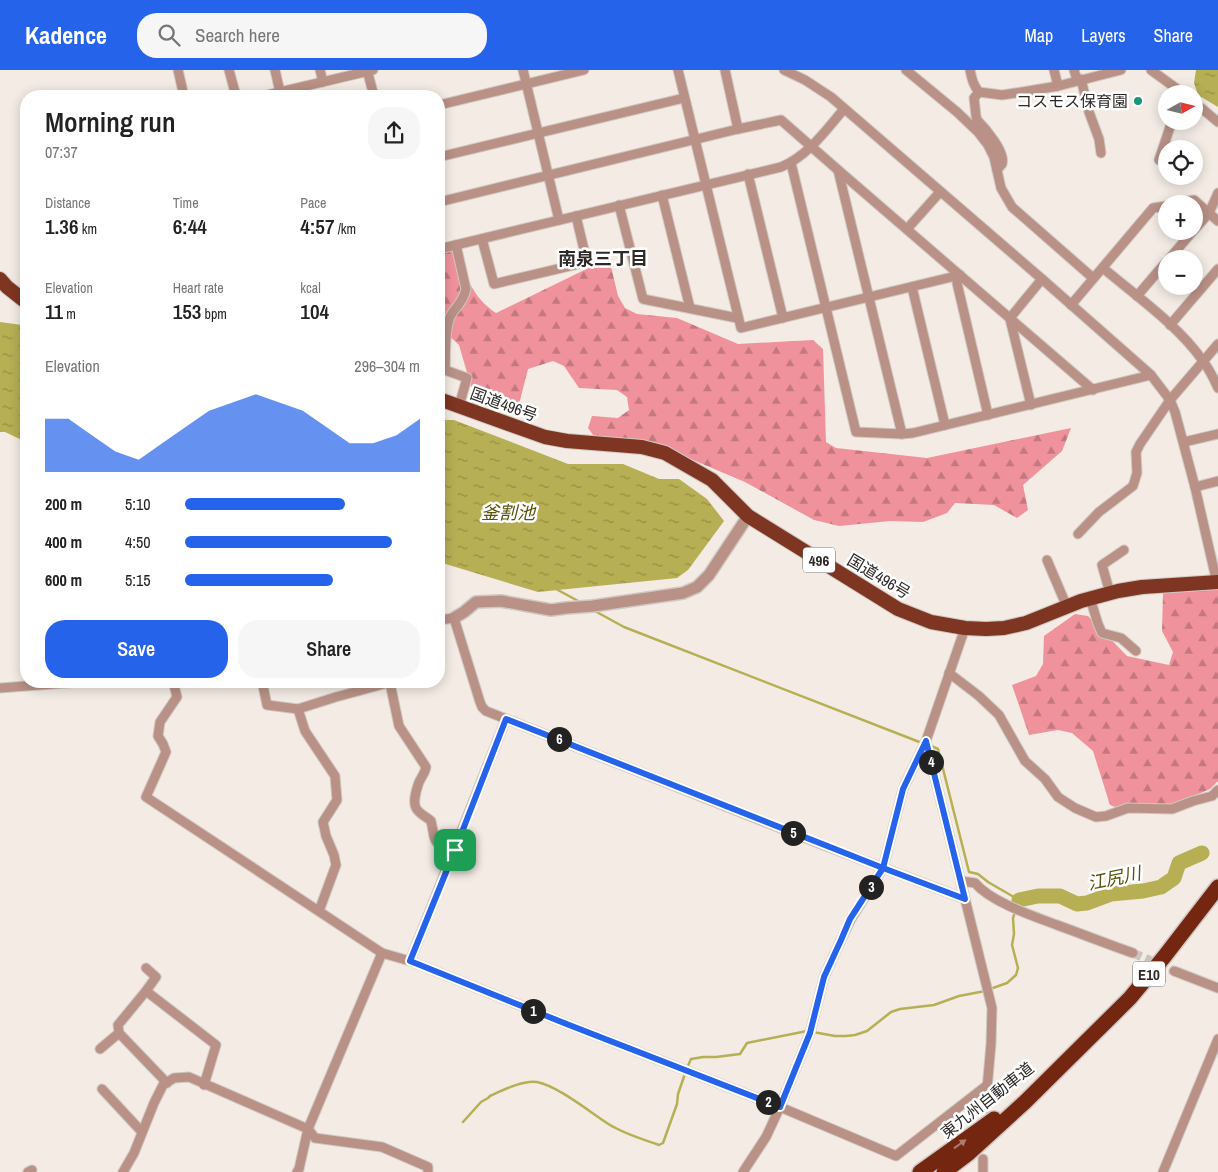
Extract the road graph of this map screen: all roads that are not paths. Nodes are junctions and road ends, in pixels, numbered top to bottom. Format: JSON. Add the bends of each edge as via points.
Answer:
{"nodes":[{"id":1,"x":178,"y":70,"type":"edge"},
{"id":2,"x":229,"y":70,"type":"edge"},
{"id":3,"x":275,"y":70,"type":"edge"},
{"id":4,"x":320,"y":70,"type":"edge"},
{"id":5,"x":369,"y":70,"type":"edge"},
{"id":6,"x":523,"y":70,"type":"edge"},
{"id":7,"x":584,"y":70,"type":"edge"},
{"id":8,"x":678,"y":70,"type":"edge"},
{"id":9,"x":724,"y":70,"type":"edge"},
{"id":10,"x":784,"y":70,"type":"edge"},
{"id":11,"x":906,"y":70,"type":"edge"},
{"id":12,"x":970,"y":70,"type":"edge"},
{"id":13,"x":1054,"y":70,"type":"edge"},
{"id":14,"x":1074,"y":70,"type":"edge"},
{"id":15,"x":1122,"y":70,"type":"edge"},
{"id":16,"x":1151,"y":70,"type":"edge"},
{"id":17,"x":1079,"y":80,"type":"junction"},
{"id":18,"x":323,"y":82,"type":"junction"},
{"id":19,"x":526,"y":84,"type":"junction"},
{"id":20,"x":1171,"y":85,"type":"edge"},
{"id":21,"x":1058,"y":86,"type":"junction"},
{"id":22,"x":183,"y":90,"type":"edge"},
{"id":23,"x":234,"y":90,"type":"edge"},
{"id":24,"x":280,"y":90,"type":"edge"},
{"id":25,"x":289,"y":90,"type":"edge"},
{"id":26,"x":373,"y":90,"type":"edge"},
{"id":27,"x":979,"y":92,"type":"junction"},
{"id":28,"x":684,"y":98,"type":"junction"},
{"id":29,"x":445,"y":104,"type":"edge"},
{"id":30,"x":844,"y":109,"type":"junction"},
{"id":31,"x":1203,"y":110,"type":"edge"},
{"id":32,"x":1218,"y":122,"type":"edge"},
{"id":33,"x":738,"y":129,"type":"junction"},
{"id":34,"x":538,"y":133,"type":"junction"},
{"id":35,"x":694,"y":140,"type":"junction"},
{"id":36,"x":812,"y":146,"type":"junction"},
{"id":37,"x":1101,"y":153,"type":"dead end"},
{"id":38,"x":445,"y":156,"type":"edge"},
{"id":39,"x":791,"y":163,"type":"junction"},
{"id":40,"x":838,"y":170,"type":"junction"},
{"id":41,"x":997,"y":170,"type":"junction"},
{"id":42,"x":748,"y":174,"type":"junction"},
{"id":43,"x":548,"y":176,"type":"junction"},
{"id":44,"x":706,"y":184,"type":"junction"},
{"id":45,"x":940,"y":192,"type":"junction"},
{"id":46,"x":1218,"y":193,"type":"edge"},
{"id":47,"x":662,"y":195,"type":"junction"},
{"id":48,"x":445,"y":201,"type":"edge"},
{"id":49,"x":619,"y":205,"type":"junction"},
{"id":50,"x":1158,"y":207,"type":"edge"},
{"id":51,"x":1203,"y":208,"type":"edge"},
{"id":52,"x":1209,"y":213,"type":"junction"},
{"id":53,"x":576,"y":216,"type":"junction"},
{"id":54,"x":559,"y":220,"type":"junction"},
{"id":55,"x":1203,"y":220,"type":"edge"},
{"id":56,"x":1218,"y":221,"type":"edge"},
{"id":57,"x":907,"y":229,"type":"junction"},
{"id":58,"x":482,"y":239,"type":"junction"},
{"id":59,"x":1185,"y":240,"type":"edge"},
{"id":60,"x":456,"y":245,"type":"junction"},
{"id":61,"x":445,"y":248,"type":"edge"},
{"id":62,"x":1177,"y":250,"type":"edge"},
{"id":63,"x":1103,"y":268,"type":"junction"},
{"id":64,"x":1218,"y":269,"type":"edge"},
{"id":65,"x":1158,"y":271,"type":"edge"},
{"id":66,"x":960,"y":275,"type":"junction"},
{"id":67,"x":0,"y":278,"type":"edge"},
{"id":68,"x":1094,"y":278,"type":"junction"},
{"id":69,"x":1042,"y":279,"type":"junction"},
{"id":70,"x":912,"y":287,"type":"junction"},
{"id":71,"x":1137,"y":296,"type":"junction"},
{"id":72,"x":20,"y":297,"type":"edge"},
{"id":73,"x":868,"y":297,"type":"junction"},
{"id":74,"x":1071,"y":305,"type":"junction"},
{"id":75,"x":826,"y":307,"type":"junction"},
{"id":76,"x":690,"y":308,"type":"junction"},
{"id":77,"x":737,"y":318,"type":"junction"},
{"id":78,"x":783,"y":318,"type":"junction"},
{"id":79,"x":1010,"y":318,"type":"junction"},
{"id":80,"x":1170,"y":324,"type":"junction"},
{"id":81,"x":1218,"y":344,"type":"edge"},
{"id":82,"x":1203,"y":361,"type":"junction"},
{"id":83,"x":1151,"y":375,"type":"junction"},
{"id":84,"x":1218,"y":388,"type":"edge"},
{"id":85,"x":1093,"y":390,"type":"junction"},
{"id":86,"x":1170,"y":400,"type":"junction"},
{"id":87,"x":445,"y":401,"type":"edge"},
{"id":88,"x":1031,"y":405,"type":"junction"},
{"id":89,"x":459,"y":406,"type":"junction"},
{"id":90,"x":988,"y":415,"type":"junction"},
{"id":91,"x":945,"y":425,"type":"junction"},
{"id":92,"x":902,"y":434,"type":"junction"},
{"id":93,"x":1218,"y":434,"type":"edge"},
{"id":94,"x":1184,"y":442,"type":"junction"},
{"id":95,"x":1218,"y":481,"type":"edge"},
{"id":96,"x":1195,"y":487,"type":"junction"},
{"id":97,"x":748,"y":516,"type":"junction"},
{"id":98,"x":1078,"y":534,"type":"dead end"},
{"id":99,"x":1124,"y":550,"type":"dead end"},
{"id":100,"x":1047,"y":560,"type":"dead end"},
{"id":101,"x":1218,"y":583,"type":"edge"},
{"id":102,"x":1110,"y":593,"type":"junction"},
{"id":103,"x":1090,"y":598,"type":"junction"},
{"id":104,"x":1067,"y":607,"type":"junction"},
{"id":105,"x":454,"y":618,"type":"junction"},
{"id":106,"x":445,"y":619,"type":"edge"},
{"id":107,"x":965,"y":628,"type":"junction"},
{"id":108,"x":1136,"y":651,"type":"dead end"},
{"id":109,"x":949,"y":673,"type":"junction"},
{"id":110,"x":20,"y":686,"type":"edge"},
{"id":111,"x":0,"y":688,"type":"edge"},
{"id":112,"x":175,"y":688,"type":"edge"},
{"id":113,"x":263,"y":688,"type":"edge"},
{"id":114,"x":370,"y":688,"type":"edge"},
{"id":115,"x":393,"y":688,"type":"edge"},
{"id":116,"x":298,"y":709,"type":"junction"},
{"id":117,"x":506,"y":719,"type":"junction"},
{"id":118,"x":926,"y":741,"type":"junction"},
{"id":119,"x":1218,"y":790,"type":"edge"},
{"id":120,"x":455,"y":850,"type":"junction"},
{"id":121,"x":883,"y":868,"type":"junction"},
{"id":122,"x":961,"y":881,"type":"junction"},
{"id":123,"x":1218,"y":887,"type":"edge"},
{"id":124,"x":965,"y":899,"type":"junction"},
{"id":125,"x":320,"y":911,"type":"junction"},
{"id":126,"x":1133,"y":953,"type":"tunnel mouth"},
{"id":127,"x":382,"y":954,"type":"junction"},
{"id":128,"x":410,"y":961,"type":"junction"},
{"id":129,"x":146,"y":968,"type":"dead end"},
{"id":130,"x":1174,"y":971,"type":"tunnel mouth"},
{"id":131,"x":1218,"y":988,"type":"edge"},
{"id":132,"x":146,"y":990,"type":"junction"},
{"id":133,"x":119,"y":1033,"type":"junction"},
{"id":134,"x":1218,"y":1038,"type":"edge"},
{"id":135,"x":100,"y":1049,"type":"dead end"},
{"id":136,"x":1073,"y":1055,"type":"junction"},
{"id":137,"x":166,"y":1083,"type":"junction"},
{"id":138,"x":204,"y":1085,"type":"junction"},
{"id":139,"x":986,"y":1086,"type":"junction"},
{"id":140,"x":102,"y":1089,"type":"dead end"},
{"id":141,"x":986,"y":1100,"type":"tunnel mouth"},
{"id":142,"x":780,"y":1107,"type":"junction"},
{"id":143,"x":308,"y":1129,"type":"junction"},
{"id":144,"x":142,"y":1132,"type":"junction"},
{"id":145,"x":983,"y":1159,"type":"dead end"},
{"id":146,"x":123,"y":1172,"type":"edge"},
{"id":147,"x":297,"y":1172,"type":"edge"},
{"id":148,"x":428,"y":1172,"type":"edge"},
{"id":149,"x":743,"y":1172,"type":"edge"},
{"id":150,"x":920,"y":1172,"type":"edge"},
{"id":151,"x":944,"y":1172,"type":"edge"},
{"id":152,"x":983,"y":1172,"type":"edge"},
{"id":153,"x":1163,"y":1172,"type":"edge"}],
"edges":[{"from":1,"to":22,"type":"street"},
{"from":2,"to":23,"type":"street"},
{"from":3,"to":24,"type":"street"},
{"from":4,"to":18,"type":"street"},
{"from":5,"to":18,"type":"street"},
{"from":5,"to":26,"type":"street"},
{"from":6,"to":19,"type":"street"},
{"from":7,"to":19,"type":"street"},
{"from":8,"to":28,"type":"street"},
{"from":9,"to":33,"type":"street"},
{"from":10,"to":30,"type":"street","via":[[805,80]]},
{"from":11,"to":41,"type":"street","via":[[978,132],[988,145]]},
{"from":12,"to":27,"type":"street"},
{"from":13,"to":21,"type":"street"},
{"from":14,"to":17,"type":"street"},
{"from":15,"to":17,"type":"street"},
{"from":16,"to":20,"type":"street"},
{"from":17,"to":21,"type":"street"},
{"from":17,"to":37,"type":"street"},
{"from":18,"to":25,"type":"street"},
{"from":19,"to":29,"type":"street"},
{"from":19,"to":34,"type":"street"},
{"from":21,"to":27,"type":"street","via":[[1002,95]]},
{"from":27,"to":41,"type":"street","via":[[974,98],[976,116],[998,147],[1002,164]]},
{"from":28,"to":34,"type":"street"},
{"from":28,"to":35,"type":"street"},
{"from":30,"to":36,"type":"street"},
{"from":30,"to":45,"type":"street"},
{"from":31,"to":32,"type":"street"},
{"from":33,"to":35,"type":"street"},
{"from":33,"to":36,"type":"street","via":[[781,120]]},
{"from":34,"to":38,"type":"street"},
{"from":34,"to":43,"type":"street"},
{"from":35,"to":43,"type":"street"},
{"from":35,"to":44,"type":"street"},
{"from":36,"to":39,"type":"street"},
{"from":36,"to":40,"type":"street"},
{"from":39,"to":42,"type":"street"},
{"from":39,"to":75,"type":"street"},
{"from":40,"to":57,"type":"street"},
{"from":40,"to":73,"type":"street"},
{"from":41,"to":68,"type":"street","via":[[1001,188],[1012,207]]},
{"from":42,"to":44,"type":"street"},
{"from":42,"to":78,"type":"street"},
{"from":43,"to":48,"type":"street"},
{"from":43,"to":54,"type":"street"},
{"from":44,"to":47,"type":"street"},
{"from":44,"to":77,"type":"street"},
{"from":45,"to":57,"type":"street"},
{"from":45,"to":69,"type":"street"},
{"from":46,"to":52,"type":"street"},
{"from":47,"to":49,"type":"street"},
{"from":47,"to":76,"type":"street"},
{"from":49,"to":53,"type":"street"},
{"from":49,"to":76,"type":"street","via":[[643,299]]},
{"from":50,"to":63,"type":"street","via":[[1153,208]]},
{"from":51,"to":52,"type":"street"},
{"from":52,"to":55,"type":"street"},
{"from":52,"to":56,"type":"street"},
{"from":53,"to":54,"type":"street"},
{"from":53,"to":58,"type":"street","via":[[587,262],[494,284]]},
{"from":54,"to":58,"type":"street"},
{"from":57,"to":66,"type":"street"},
{"from":58,"to":60,"type":"street"},
{"from":59,"to":62,"type":"street"},
{"from":60,"to":61,"type":"street"},
{"from":60,"to":89,"type":"street","via":[[466,290],[450,317],[445,370],[467,378]]},
{"from":63,"to":68,"type":"street"},
{"from":63,"to":71,"type":"street"},
{"from":64,"to":80,"type":"street"},
{"from":65,"to":71,"type":"street"},
{"from":66,"to":70,"type":"street"},
{"from":66,"to":79,"type":"street"},
{"from":66,"to":90,"type":"street","via":[[957,283]]},
{"from":67,"to":72,"type":"highway"},
{"from":68,"to":74,"type":"street"},
{"from":69,"to":74,"type":"street"},
{"from":69,"to":79,"type":"street"},
{"from":70,"to":73,"type":"street"},
{"from":70,"to":91,"type":"street"},
{"from":71,"to":80,"type":"street"},
{"from":73,"to":75,"type":"street"},
{"from":73,"to":92,"type":"street"},
{"from":74,"to":83,"type":"street"},
{"from":75,"to":78,"type":"street"},
{"from":75,"to":92,"type":"street","via":[[856,432]]},
{"from":76,"to":77,"type":"street"},
{"from":77,"to":78,"type":"street","via":[[740,328]]},
{"from":79,"to":85,"type":"street"},
{"from":79,"to":88,"type":"street"},
{"from":80,"to":82,"type":"street"},
{"from":81,"to":82,"type":"street"},
{"from":82,"to":84,"type":"street"},
{"from":82,"to":86,"type":"street"},
{"from":83,"to":85,"type":"street"},
{"from":83,"to":86,"type":"street"},
{"from":85,"to":88,"type":"street"},
{"from":86,"to":94,"type":"street"},
{"from":86,"to":98,"type":"street","via":[[1136,452],[1137,473],[1133,486]]},
{"from":87,"to":89,"type":"highway","name":"国道496号","number":"496"},
{"from":88,"to":90,"type":"street"},
{"from":89,"to":97,"type":"highway","name":"国道496号","number":"496","via":[[545,437],[642,447],[665,453],[712,480]]},
{"from":90,"to":91,"type":"street"},
{"from":91,"to":92,"type":"street"},
{"from":93,"to":94,"type":"street"},
{"from":94,"to":96,"type":"street"},
{"from":95,"to":96,"type":"street"},
{"from":96,"to":101,"type":"street"},
{"from":97,"to":105,"type":"street","via":[[708,575],[697,587],[683,593],[551,610],[501,601],[476,602]]},
{"from":97,"to":107,"type":"highway","name":"国道496号","number":"496","via":[[898,609],[932,622]]},
{"from":99,"to":102,"type":"street","via":[[1102,565]]},
{"from":100,"to":104,"type":"street"},
{"from":101,"to":102,"type":"highway","name":"国道496号","number":"496"},
{"from":102,"to":103,"type":"highway","name":"国道496号","number":"496"},
{"from":103,"to":104,"type":"highway","name":"国道496号","number":"496"},
{"from":103,"to":108,"type":"street","via":[[1102,633],[1121,638]]},
{"from":104,"to":107,"type":"highway","name":"国道496号","number":"496","via":[[1017,626]]},
{"from":105,"to":106,"type":"street"},
{"from":105,"to":117,"type":"street","via":[[482,706]]},
{"from":107,"to":109,"type":"street"},
{"from":109,"to":118,"type":"street"},
{"from":109,"to":119,"type":"street","via":[[999,715],[1025,761],[1045,779],[1058,797],[1075,808],[1096,817],[1128,808],[1172,809],[1212,796]]},
{"from":110,"to":111,"type":"street"},
{"from":112,"to":125,"type":"street","via":[[177,697],[160,722],[158,736],[166,752],[146,797]]},
{"from":113,"to":116,"type":"street","via":[[267,705]]},
{"from":114,"to":116,"type":"street"},
{"from":115,"to":120,"type":"street","via":[[399,726],[426,767],[414,804],[431,821],[436,842]]},
{"from":116,"to":125,"type":"street","via":[[305,731],[335,776],[337,800],[323,822],[336,865]]},
{"from":117,"to":120,"type":"street"},
{"from":117,"to":121,"type":"street"},
{"from":118,"to":121,"type":"street","via":[[903,789]]},
{"from":118,"to":122,"type":"street"},
{"from":120,"to":128,"type":"street"},
{"from":121,"to":124,"type":"street"},
{"from":121,"to":142,"type":"street","via":[[850,919],[824,977],[810,1033]]},
{"from":122,"to":124,"type":"street"},
{"from":122,"to":126,"type":"street","via":[[975,883],[987,894],[1019,910]]},
{"from":123,"to":136,"type":"highway","name":"東九州自動車道","number":"E10","via":[[1130,998]]},
{"from":124,"to":139,"type":"street","via":[[992,1008]]},
{"from":125,"to":127,"type":"street"},
{"from":127,"to":128,"type":"street"},
{"from":127,"to":143,"type":"street"},
{"from":128,"to":142,"type":"street"},
{"from":129,"to":132,"type":"street","via":[[156,976]]},
{"from":130,"to":131,"type":"street"},
{"from":132,"to":133,"type":"street","via":[[118,1025]]},
{"from":132,"to":138,"type":"street","via":[[216,1045]]},
{"from":133,"to":135,"type":"street"},
{"from":133,"to":137,"type":"street"},
{"from":134,"to":153,"type":"street"},
{"from":150,"to":136,"type":"highway","name":"東九州自動車道","number":"E10","one_way":true,"via":[[990,1122]]},
{"from":136,"to":151,"type":"highway","name":"東九州自動車道","number":"E10","via":[[997,1128]]},
{"from":137,"to":138,"type":"street","via":[[174,1078],[188,1077]]},
{"from":137,"to":144,"type":"street"},
{"from":138,"to":143,"type":"street"},
{"from":139,"to":141,"type":"street"},
{"from":139,"to":142,"type":"street","via":[[896,1156]]},
{"from":140,"to":144,"type":"street"},
{"from":142,"to":149,"type":"street","via":[[766,1137]]},
{"from":143,"to":147,"type":"street"},
{"from":143,"to":148,"type":"street","via":[[315,1138],[382,1148],[428,1167]]},
{"from":144,"to":146,"type":"street"},
{"from":145,"to":152,"type":"street"}]}
